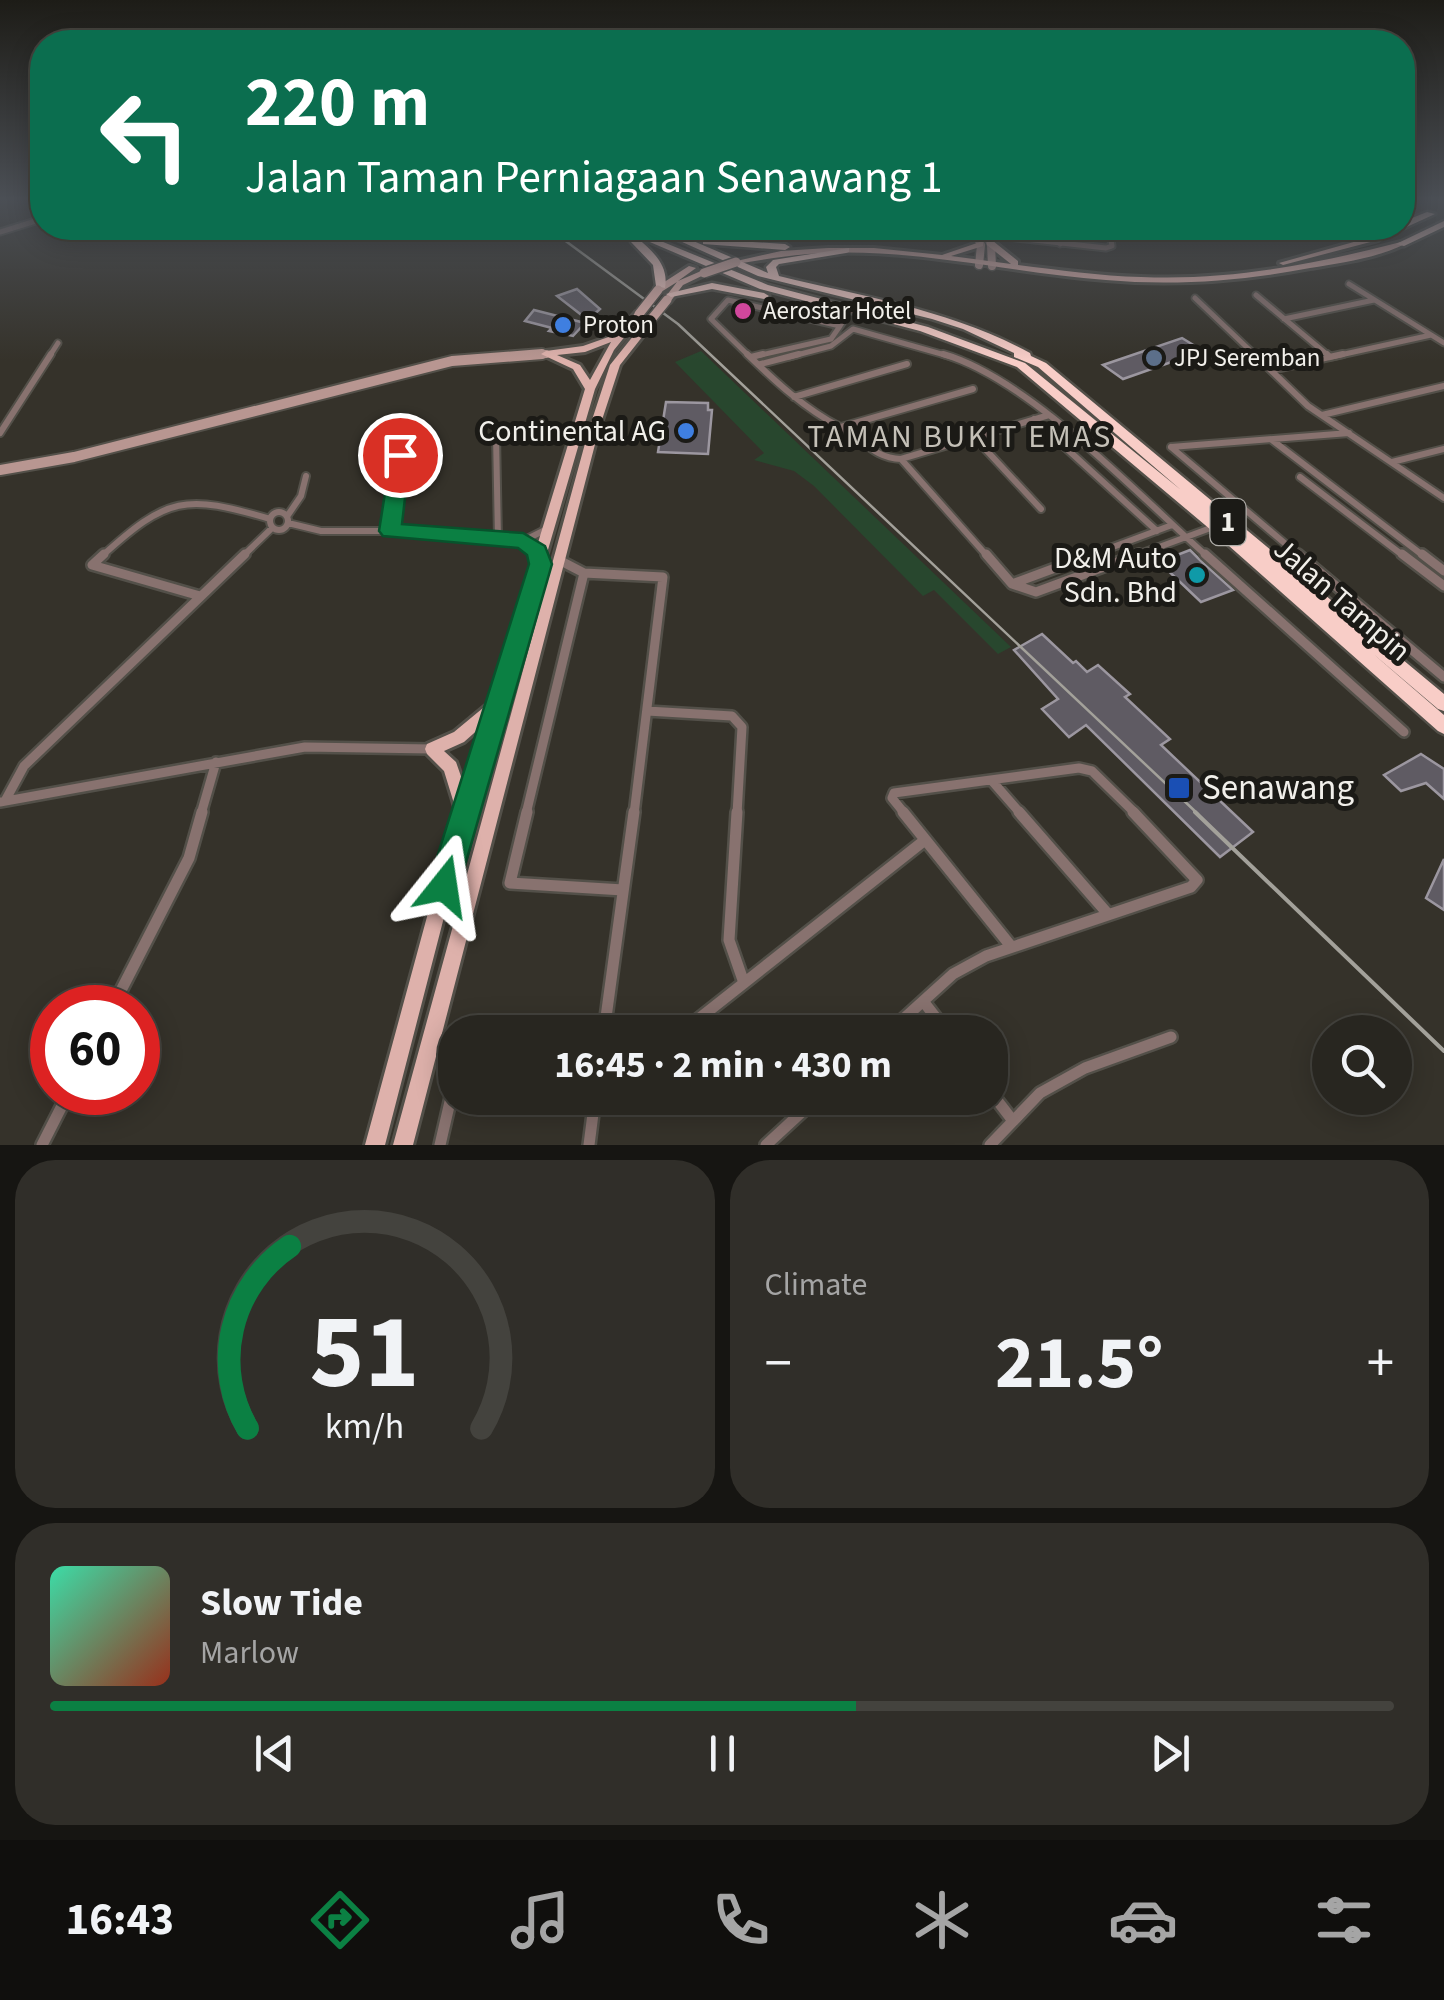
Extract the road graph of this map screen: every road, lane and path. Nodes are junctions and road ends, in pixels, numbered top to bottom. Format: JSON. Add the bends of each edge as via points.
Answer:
{"nodes":[{"id":1,"x":650,"y":253,"type":"edge"},
{"id":2,"x":663,"y":253,"type":"edge"},
{"id":3,"x":682,"y":253,"type":"edge"},
{"id":4,"x":702,"y":253,"type":"edge"},
{"id":5,"x":716,"y":253,"type":"edge"},
{"id":6,"x":746,"y":253,"type":"edge"},
{"id":7,"x":782,"y":253,"type":"edge"},
{"id":8,"x":826,"y":253,"type":"edge"},
{"id":9,"x":884,"y":253,"type":"edge"},
{"id":10,"x":931,"y":253,"type":"edge"},
{"id":11,"x":952,"y":253,"type":"edge"},
{"id":12,"x":982,"y":253,"type":"edge"},
{"id":13,"x":988,"y":253,"type":"edge"},
{"id":14,"x":999,"y":253,"type":"edge"},
{"id":15,"x":1318,"y":253,"type":"edge"},
{"id":16,"x":1365,"y":253,"type":"edge"},
{"id":17,"x":946,"y":255,"type":"junction"},
{"id":18,"x":724,"y":257,"type":"junction"},
{"id":19,"x":736,"y":262,"type":"junction"},
{"id":20,"x":980,"y":262,"type":"junction"},
{"id":21,"x":1014,"y":263,"type":"junction"},
{"id":22,"x":992,"y":264,"type":"junction"},
{"id":23,"x":698,"y":270,"type":"junction"},
{"id":24,"x":774,"y":278,"type":"junction"},
{"id":25,"x":1349,"y":284,"type":"dead end"},
{"id":26,"x":659,"y":288,"type":"junction"},
{"id":27,"x":1256,"y":294,"type":"dead end"},
{"id":28,"x":669,"y":297,"type":"junction"},
{"id":29,"x":774,"y":298,"type":"junction"},
{"id":30,"x":1195,"y":298,"type":"dead end"},
{"id":31,"x":1374,"y":300,"type":"junction"},
{"id":32,"x":1284,"y":318,"type":"junction"},
{"id":33,"x":642,"y":320,"type":"junction"},
{"id":34,"x":842,"y":322,"type":"junction"},
{"id":35,"x":622,"y":334,"type":"junction"},
{"id":36,"x":1431,"y":335,"type":"junction"},
{"id":37,"x":58,"y":342,"type":"dead end"},
{"id":38,"x":1444,"y":343,"type":"edge"},
{"id":39,"x":546,"y":354,"type":"junction"},
{"id":40,"x":1330,"y":357,"type":"junction"},
{"id":41,"x":751,"y":358,"type":"junction"},
{"id":42,"x":761,"y":364,"type":"junction"},
{"id":43,"x":907,"y":364,"type":"dead end"},
{"id":44,"x":1271,"y":370,"type":"junction"},
{"id":45,"x":1041,"y":372,"type":"junction"},
{"id":46,"x":1444,"y":386,"type":"edge"},
{"id":47,"x":973,"y":389,"type":"dead end"},
{"id":48,"x":590,"y":390,"type":"junction"},
{"id":49,"x":794,"y":397,"type":"junction"},
{"id":50,"x":1048,"y":414,"type":"junction"},
{"id":51,"x":1322,"y":415,"type":"junction"},
{"id":52,"x":1034,"y":419,"type":"junction"},
{"id":53,"x":841,"y":427,"type":"junction"},
{"id":54,"x":0,"y":433,"type":"edge"},
{"id":55,"x":1349,"y":433,"type":"junction"},
{"id":56,"x":496,"y":434,"type":"dead end"},
{"id":57,"x":974,"y":437,"type":"junction"},
{"id":58,"x":1272,"y":440,"type":"junction"},
{"id":59,"x":1444,"y":449,"type":"edge"},
{"id":60,"x":400,"y":455,"type":"dead end"},
{"id":61,"x":902,"y":460,"type":"junction"},
{"id":62,"x":1392,"y":462,"type":"junction"},
{"id":63,"x":0,"y":470,"type":"edge"},
{"id":64,"x":306,"y":476,"type":"dead end"},
{"id":65,"x":1300,"y":477,"type":"dead end"},
{"id":66,"x":1444,"y":498,"type":"edge"},
{"id":67,"x":1042,"y":508,"type":"dead end"},
{"id":68,"x":288,"y":519,"type":"junction"},
{"id":69,"x":271,"y":524,"type":"junction"},
{"id":70,"x":1172,"y":525,"type":"junction"},
{"id":71,"x":552,"y":526,"type":"junction"},
{"id":72,"x":1216,"y":526,"type":"junction"},
{"id":73,"x":1156,"y":530,"type":"junction"},
{"id":74,"x":390,"y":531,"type":"junction"},
{"id":75,"x":1187,"y":537,"type":"junction"},
{"id":76,"x":498,"y":539,"type":"junction"},
{"id":77,"x":523,"y":540,"type":"junction"},
{"id":78,"x":559,"y":560,"type":"junction"},
{"id":79,"x":540,"y":564,"type":"junction"},
{"id":80,"x":1444,"y":571,"type":"edge"},
{"id":81,"x":584,"y":572,"type":"junction"},
{"id":82,"x":1012,"y":584,"type":"junction"},
{"id":83,"x":1444,"y":586,"type":"edge"},
{"id":84,"x":200,"y":596,"type":"junction"},
{"id":85,"x":1444,"y":676,"type":"edge"},
{"id":86,"x":1414,"y":679,"type":"junction"},
{"id":87,"x":1444,"y":694,"type":"edge"},
{"id":88,"x":496,"y":703,"type":"junction"},
{"id":89,"x":647,"y":711,"type":"junction"},
{"id":90,"x":1442,"y":717,"type":"edge"},
{"id":91,"x":1404,"y":732,"type":"dead end"},
{"id":92,"x":432,"y":748,"type":"junction"},
{"id":93,"x":216,"y":762,"type":"junction"},
{"id":94,"x":993,"y":782,"type":"junction"},
{"id":95,"x":2,"y":801,"type":"edge"},
{"id":96,"x":463,"y":813,"type":"junction"},
{"id":97,"x":925,"y":840,"type":"junction"},
{"id":98,"x":623,"y":890,"type":"junction"},
{"id":99,"x":1108,"y":914,"type":"junction"},
{"id":100,"x":1010,"y":945,"type":"junction"},
{"id":101,"x":744,"y":984,"type":"junction"},
{"id":102,"x":124,"y":985,"type":"edge"},
{"id":103,"x":923,"y":1001,"type":"junction"},
{"id":104,"x":606,"y":1015,"type":"edge"},
{"id":105,"x":704,"y":1015,"type":"edge"},
{"id":106,"x":908,"y":1015,"type":"edge"},
{"id":107,"x":933,"y":1015,"type":"edge"},
{"id":108,"x":1171,"y":1037,"type":"dead end"},
{"id":109,"x":1008,"y":1114,"type":"edge"},
{"id":110,"x":57,"y":1115,"type":"edge"},
{"id":111,"x":447,"y":1115,"type":"edge"},
{"id":112,"x":593,"y":1115,"type":"edge"},
{"id":113,"x":799,"y":1115,"type":"edge"},
{"id":114,"x":1013,"y":1121,"type":"junction"},
{"id":115,"x":992,"y":1144,"type":"edge"},
{"id":116,"x":42,"y":1145,"type":"edge"},
{"id":117,"x":374,"y":1145,"type":"edge"},
{"id":118,"x":402,"y":1145,"type":"edge"},
{"id":119,"x":440,"y":1145,"type":"edge"},
{"id":120,"x":589,"y":1145,"type":"edge"},
{"id":121,"x":766,"y":1145,"type":"edge"}],
"edges":[{"from":1,"to":26,"type":"highway","via":[[660,269]]},
{"from":2,"to":23,"type":"highway"},
{"from":3,"to":45,"type":"highway","name":"Jalan Tampin","number":"1","via":[[764,288],[980,347]]},
{"from":4,"to":45,"type":"highway","name":"Jalan Tampin","number":"1","via":[[772,283],[922,320]]},
{"from":5,"to":18,"type":"highway"},
{"from":6,"to":18,"type":"main road"},
{"from":7,"to":19,"type":"main road"},
{"from":8,"to":24,"type":"highway","via":[[776,262]]},
{"from":9,"to":20,"type":"main road"},
{"from":10,"to":17,"type":"main road"},
{"from":11,"to":17,"type":"main road"},
{"from":12,"to":20,"type":"street"},
{"from":13,"to":22,"type":"street"},
{"from":14,"to":21,"type":"main road"},
{"from":15,"to":21,"type":"main road","via":[[1283,263],[1147,274]]},
{"from":16,"to":22,"type":"main road","via":[[1314,267],[1180,280]]},
{"from":17,"to":20,"type":"main road"},
{"from":18,"to":19,"type":"highway"},
{"from":18,"to":23,"type":"main road"},
{"from":19,"to":23,"type":"main road","bridge":true},
{"from":19,"to":24,"type":"highway"},
{"from":20,"to":22,"type":"main road"},
{"from":21,"to":22,"type":"main road"},
{"from":23,"to":26,"type":"main road"},
{"from":23,"to":28,"type":"main road"},
{"from":23,"to":29,"type":"highway"},
{"from":24,"to":45,"type":"highway","via":[[930,314],[983,333]]},
{"from":25,"to":31,"type":"street"},
{"from":26,"to":33,"type":"main road","bridge":true},
{"from":27,"to":32,"type":"street"},
{"from":28,"to":29,"type":"highway","via":[[712,286]]},
{"from":28,"to":33,"type":"main road","bridge":true},
{"from":29,"to":34,"type":"highway"},
{"from":30,"to":44,"type":"street"},
{"from":31,"to":32,"type":"street"},
{"from":31,"to":36,"type":"street"},
{"from":32,"to":40,"type":"street"},
{"from":33,"to":35,"type":"main road"},
{"from":33,"to":78,"type":"main road","via":[[610,378]]},
{"from":34,"to":41,"type":"street","via":[[831,339]]},
{"from":34,"to":41,"type":"street","via":[[728,300],[711,319]]},
{"from":34,"to":45,"type":"highway"},
{"from":35,"to":39,"type":"main road","via":[[585,349]]},
{"from":35,"to":48,"type":"main road"},
{"from":36,"to":38,"type":"street"},
{"from":36,"to":40,"type":"street"},
{"from":37,"to":54,"type":"street"},
{"from":39,"to":48,"type":"main road","via":[[576,368]]},
{"from":39,"to":63,"type":"street","via":[[452,361]]},
{"from":40,"to":44,"type":"street"},
{"from":41,"to":42,"type":"street"},
{"from":42,"to":49,"type":"street"},
{"from":42,"to":50,"type":"street","via":[[861,329],[960,359]]},
{"from":43,"to":49,"type":"street"},
{"from":44,"to":51,"type":"street"},
{"from":45,"to":72,"type":"highway","name":"Jalan Tampin","number":"1"},
{"from":45,"to":86,"type":"highway","name":"Jalan Tampin","number":"1"},
{"from":46,"to":51,"type":"street"},
{"from":47,"to":53,"type":"street"},
{"from":48,"to":71,"type":"main road"},
{"from":49,"to":53,"type":"street"},
{"from":50,"to":52,"type":"street"},
{"from":50,"to":70,"type":"street"},
{"from":51,"to":55,"type":"street"},
{"from":52,"to":57,"type":"street"},
{"from":52,"to":73,"type":"street"},
{"from":53,"to":61,"type":"street","via":[[881,458]]},
{"from":55,"to":58,"type":"street"},
{"from":55,"to":62,"type":"street"},
{"from":56,"to":76,"type":"street"},
{"from":57,"to":61,"type":"street"},
{"from":57,"to":67,"type":"street"},
{"from":58,"to":80,"type":"street"},
{"from":58,"to":85,"type":"street","via":[[1171,447]]},
{"from":59,"to":62,"type":"street"},
{"from":60,"to":74,"type":"street"},
{"from":61,"to":82,"type":"street"},
{"from":62,"to":66,"type":"street"},
{"from":64,"to":68,"type":"street"},
{"from":65,"to":83,"type":"street"},
{"from":68,"to":69,"type":"street"},
{"from":68,"to":69,"type":"street"},
{"from":68,"to":74,"type":"street","via":[[320,531]]},
{"from":69,"to":84,"type":"street"},
{"from":69,"to":84,"type":"street","via":[[200,502],[162,509],[92,565]]},
{"from":70,"to":73,"type":"street"},
{"from":70,"to":75,"type":"street"},
{"from":71,"to":77,"type":"street"},
{"from":71,"to":79,"type":"main road"},
{"from":72,"to":75,"type":"street"},
{"from":72,"to":90,"type":"highway","name":"Jalan Tampin","number":"1"},
{"from":73,"to":82,"type":"street"},
{"from":74,"to":76,"type":"street"},
{"from":75,"to":82,"type":"street","via":[[1036,592]]},
{"from":75,"to":91,"type":"street"},
{"from":76,"to":77,"type":"street"},
{"from":77,"to":79,"type":"street","via":[[538,552]]},
{"from":78,"to":81,"type":"street"},
{"from":78,"to":118,"type":"main road"},
{"from":79,"to":88,"type":"main road"},
{"from":81,"to":89,"type":"street","via":[[663,577]]},
{"from":81,"to":98,"type":"street","via":[[510,883]]},
{"from":84,"to":95,"type":"street","via":[[24,766]]},
{"from":86,"to":87,"type":"highway"},
{"from":86,"to":90,"type":"highway","name":"Jalan Tampin","number":"1"},
{"from":88,"to":92,"type":"main road","via":[[474,726]]},
{"from":88,"to":96,"type":"main road"},
{"from":89,"to":98,"type":"street"},
{"from":89,"to":101,"type":"street","via":[[732,716],[742,727],[729,940]]},
{"from":92,"to":93,"type":"street","via":[[305,747]]},
{"from":92,"to":96,"type":"main road","via":[[456,778]]},
{"from":93,"to":95,"type":"street"},
{"from":93,"to":102,"type":"street","via":[[188,858]]},
{"from":94,"to":97,"type":"street","via":[[894,793]]},
{"from":94,"to":99,"type":"street"},
{"from":94,"to":99,"type":"street","via":[[1092,771],[1197,880]]},
{"from":96,"to":117,"type":"main road"},
{"from":97,"to":100,"type":"street"},
{"from":97,"to":101,"type":"street"},
{"from":98,"to":104,"type":"street"},
{"from":99,"to":100,"type":"street"},
{"from":100,"to":103,"type":"street","via":[[953,974]]},
{"from":101,"to":105,"type":"street"},
{"from":103,"to":106,"type":"street"},
{"from":103,"to":107,"type":"street"},
{"from":108,"to":114,"type":"street","via":[[1084,1068],[1040,1093]]},
{"from":109,"to":114,"type":"street"},
{"from":110,"to":116,"type":"street"},
{"from":111,"to":119,"type":"street"},
{"from":112,"to":120,"type":"street"},
{"from":113,"to":121,"type":"street"},
{"from":114,"to":115,"type":"street"}]}
